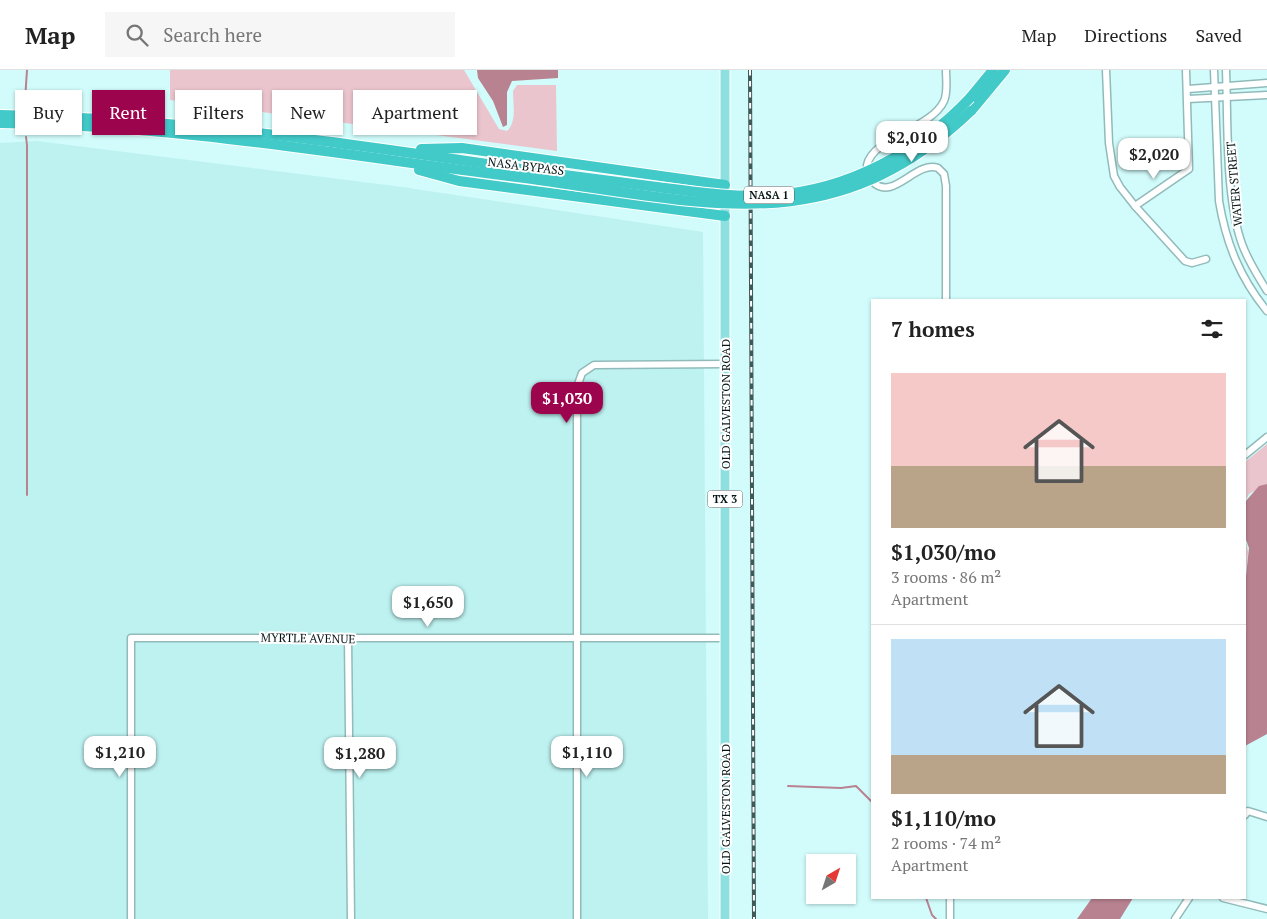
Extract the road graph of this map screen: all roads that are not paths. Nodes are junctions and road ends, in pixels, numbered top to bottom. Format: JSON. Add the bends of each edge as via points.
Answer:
{"nodes":[{"id":1,"x":725,"y":70,"type":"edge"},
{"id":2,"x":946,"y":70,"type":"edge"},
{"id":3,"x":993,"y":70,"type":"edge"},
{"id":4,"x":1005,"y":70,"type":"edge"},
{"id":5,"x":1106,"y":70,"type":"edge"},
{"id":6,"x":1186,"y":70,"type":"edge"},
{"id":7,"x":1214,"y":70,"type":"edge"},
{"id":8,"x":1226,"y":70,"type":"edge"},
{"id":9,"x":1267,"y":83,"type":"edge"},
{"id":10,"x":1227,"y":84,"type":"junction"},
{"id":11,"x":1215,"y":86,"type":"junction"},
{"id":12,"x":1188,"y":88,"type":"junction"},
{"id":13,"x":1267,"y":94,"type":"edge"},
{"id":14,"x":1228,"y":96,"type":"junction"},
{"id":15,"x":1215,"y":97,"type":"junction"},
{"id":16,"x":1188,"y":99,"type":"junction"},
{"id":17,"x":0,"y":114,"type":"edge"},
{"id":18,"x":0,"y":123,"type":"edge"},
{"id":19,"x":392,"y":150,"type":"junction"},
{"id":20,"x":384,"y":161,"type":"junction"},
{"id":21,"x":621,"y":170,"type":"junction"},
{"id":22,"x":540,"y":176,"type":"junction"},
{"id":23,"x":725,"y":185,"type":"junction"},
{"id":24,"x":621,"y":204,"type":"junction"},
{"id":25,"x":1135,"y":206,"type":"junction"},
{"id":26,"x":725,"y":216,"type":"junction"},
{"id":27,"x":1206,"y":259,"type":"dead end"},
{"id":28,"x":1267,"y":291,"type":"edge"},
{"id":29,"x":946,"y":299,"type":"edge"},
{"id":30,"x":1267,"y":311,"type":"edge"},
{"id":31,"x":725,"y":364,"type":"junction"},
{"id":32,"x":1267,"y":437,"type":"edge"},
{"id":33,"x":1246,"y":454,"type":"edge"},
{"id":34,"x":348,"y":638,"type":"junction"},
{"id":35,"x":725,"y":638,"type":"junction"},
{"id":36,"x":577,"y":640,"type":"junction"},
{"id":37,"x":1247,"y":813,"type":"edge"},
{"id":38,"x":1267,"y":817,"type":"edge"},
{"id":39,"x":950,"y":899,"type":"edge"},
{"id":40,"x":1188,"y":899,"type":"edge"},
{"id":41,"x":1227,"y":899,"type":"edge"},
{"id":42,"x":1267,"y":909,"type":"edge"},
{"id":43,"x":131,"y":919,"type":"edge"},
{"id":44,"x":351,"y":919,"type":"edge"},
{"id":45,"x":577,"y":919,"type":"edge"},
{"id":46,"x":725,"y":919,"type":"edge"},
{"id":47,"x":950,"y":919,"type":"edge"},
{"id":48,"x":1175,"y":919,"type":"edge"}],
"edges":[{"from":1,"to":23,"type":"main road","name":"OLD GALVESTON ROAD","number":"TX 3"},
{"from":2,"to":29,"type":"street","via":[[946,93],[941,105],[914,127],[874,152],[867,165],[872,182],[880,187],[894,185],[927,167],[938,168],[944,174],[947,199]]},
{"from":3,"to":22,"type":"highway","name":"NASA BYPASS","number":"NASA 1","bridge":true,"via":[[970,98],[934,131],[897,156],[844,180],[794,192],[764,196],[715,194]]},
{"from":4,"to":22,"type":"highway","name":"NASA BYPASS","number":"NASA 1","bridge":true,"via":[[971,111],[928,148],[886,173],[838,192],[796,202],[762,206],[721,205]]},
{"from":5,"to":25,"type":"street","via":[[1111,162],[1120,187]]},
{"from":6,"to":12,"type":"street"},
{"from":7,"to":11,"type":"street","name":"WATER STREET"},
{"from":8,"to":10,"type":"street","name":"WATER STREET"},
{"from":9,"to":10,"type":"street"},
{"from":10,"to":11,"type":"street"},
{"from":10,"to":14,"type":"street","name":"WATER STREET"},
{"from":11,"to":12,"type":"street"},
{"from":11,"to":15,"type":"street","name":"WATER STREET"},
{"from":12,"to":16,"type":"street"},
{"from":13,"to":14,"type":"street"},
{"from":14,"to":15,"type":"street"},
{"from":14,"to":28,"type":"street","name":"WATER STREET","via":[[1231,185],[1237,229],[1251,266]]},
{"from":15,"to":16,"type":"street"},
{"from":15,"to":30,"type":"street","name":"WATER STREET","via":[[1222,221],[1235,262],[1247,285]]},
{"from":16,"to":25,"type":"street","via":[[1188,169]]},
{"from":17,"to":19,"type":"highway","name":"NASA BYPASS","number":"NASA 1","via":[[160,122]]},
{"from":18,"to":20,"type":"highway","name":"NASA BYPASS","number":"NASA 1","via":[[197,135]]},
{"from":19,"to":21,"type":"highway","via":[[462,148]]},
{"from":19,"to":22,"type":"highway","name":"NASA BYPASS","number":"NASA 1"},
{"from":20,"to":22,"type":"highway","name":"NASA BYPASS","number":"NASA 1"},
{"from":20,"to":24,"type":"highway","via":[[459,181]]},
{"from":21,"to":23,"type":"highway"},
{"from":21,"to":24,"type":"highway","via":[[629,179],[630,188]]},
{"from":23,"to":26,"type":"main road","name":"OLD GALVESTON ROAD","number":"TX 3"},
{"from":24,"to":26,"type":"highway"},
{"from":25,"to":27,"type":"street","via":[[1185,261],[1192,263]]},
{"from":26,"to":31,"type":"main road","name":"OLD GALVESTON ROAD","number":"TX 3"},
{"from":31,"to":35,"type":"main road","name":"OLD GALVESTON ROAD","number":"TX 3"},
{"from":31,"to":36,"type":"street","via":[[594,365],[582,373],[578,387]]},
{"from":32,"to":33,"type":"street"},
{"from":34,"to":36,"type":"street","name":"MYRTLE AVENUE"},
{"from":34,"to":43,"type":"street","name":"MYRTLE AVENUE","via":[[131,638]]},
{"from":34,"to":44,"type":"street"},
{"from":35,"to":36,"type":"street","name":"MYRTLE AVENUE"},
{"from":35,"to":46,"type":"main road","name":"OLD GALVESTON ROAD","number":"TX 3"},
{"from":36,"to":45,"type":"street"},
{"from":37,"to":38,"type":"street"},
{"from":39,"to":47,"type":"street"},
{"from":40,"to":48,"type":"street"},
{"from":41,"to":42,"type":"street"}]}
